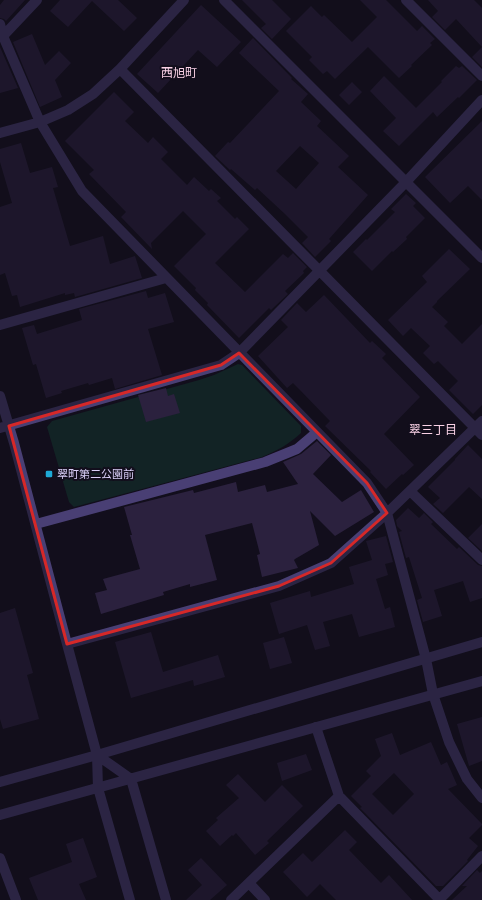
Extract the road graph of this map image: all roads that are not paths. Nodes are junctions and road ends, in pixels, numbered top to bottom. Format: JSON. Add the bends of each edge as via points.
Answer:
{"nodes":[{"id":1,"x":37,"y":0,"type":"edge"},
{"id":2,"x":184,"y":0,"type":"edge"},
{"id":3,"x":224,"y":0,"type":"edge"},
{"id":4,"x":406,"y":0,"type":"edge"},
{"id":5,"x":0,"y":24,"type":"edge"},
{"id":6,"x":3,"y":36,"type":"junction"},
{"id":7,"x":120,"y":69,"type":"junction"},
{"id":8,"x":482,"y":76,"type":"edge"},
{"id":9,"x":482,"y":100,"type":"edge"},
{"id":10,"x":40,"y":122,"type":"junction"},
{"id":11,"x":0,"y":133,"type":"edge"},
{"id":12,"x":406,"y":182,"type":"junction"},
{"id":13,"x":482,"y":258,"type":"edge"},
{"id":14,"x":319,"y":271,"type":"junction"},
{"id":15,"x":166,"y":278,"type":"junction"},
{"id":16,"x":0,"y":325,"type":"edge"},
{"id":17,"x":239,"y":353,"type":"junction"},
{"id":18,"x":0,"y":396,"type":"edge"},
{"id":19,"x":482,"y":421,"type":"edge"},
{"id":20,"x":5,"y":427,"type":"edge"},
{"id":21,"x":317,"y":432,"type":"junction"},
{"id":22,"x":478,"y":432,"type":"edge"},
{"id":23,"x":410,"y":491,"type":"junction"},
{"id":24,"x":388,"y":513,"type":"junction"},
{"id":25,"x":36,"y":524,"type":"junction"},
{"id":26,"x":482,"y":560,"type":"edge"},
{"id":27,"x":482,"y":642,"type":"edge"},
{"id":28,"x":67,"y":644,"type":"junction"},
{"id":29,"x":426,"y":659,"type":"junction"},
{"id":30,"x":482,"y":681,"type":"edge"},
{"id":31,"x":433,"y":694,"type":"junction"},
{"id":32,"x":316,"y":727,"type":"junction"},
{"id":33,"x":97,"y":755,"type":"junction"},
{"id":34,"x":131,"y":778,"type":"junction"},
{"id":35,"x":0,"y":782,"type":"edge"},
{"id":36,"x":98,"y":788,"type":"junction"},
{"id":37,"x":338,"y":796,"type":"junction"},
{"id":38,"x":482,"y":798,"type":"edge"},
{"id":39,"x":0,"y":815,"type":"edge"},
{"id":40,"x":482,"y":856,"type":"edge"},
{"id":41,"x":0,"y":858,"type":"edge"},
{"id":42,"x":249,"y":883,"type":"junction"},
{"id":43,"x":16,"y":900,"type":"edge"},
{"id":44,"x":130,"y":900,"type":"edge"},
{"id":45,"x":166,"y":900,"type":"edge"},
{"id":46,"x":231,"y":900,"type":"edge"},
{"id":47,"x":265,"y":900,"type":"edge"},
{"id":48,"x":440,"y":900,"type":"edge"}],
"edges":[{"from":1,"to":6,"type":"street"},
{"from":2,"to":7,"type":"street"},
{"from":3,"to":12,"type":"street"},
{"from":4,"to":8,"type":"street"},
{"from":5,"to":6,"type":"street"},
{"from":6,"to":10,"type":"street"},
{"from":7,"to":10,"type":"street","via":[[93,94],[68,110]]},
{"from":7,"to":14,"type":"street"},
{"from":9,"to":12,"type":"street"},
{"from":10,"to":11,"type":"street"},
{"from":10,"to":15,"type":"street","via":[[82,191]]},
{"from":12,"to":13,"type":"street"},
{"from":12,"to":14,"type":"street"},
{"from":14,"to":17,"type":"street"},
{"from":14,"to":22,"type":"street"},
{"from":15,"to":16,"type":"street"},
{"from":15,"to":17,"type":"street"},
{"from":17,"to":20,"type":"street","via":[[221,365]]},
{"from":17,"to":21,"type":"street"},
{"from":18,"to":20,"type":"street"},
{"from":19,"to":22,"type":"street"},
{"from":20,"to":25,"type":"street"},
{"from":21,"to":24,"type":"street","via":[[367,483]]},
{"from":21,"to":25,"type":"street","via":[[297,449],[265,462]]},
{"from":22,"to":23,"type":"street"},
{"from":23,"to":24,"type":"street"},
{"from":23,"to":26,"type":"street"},
{"from":24,"to":28,"type":"street","via":[[331,563],[278,586]]},
{"from":24,"to":29,"type":"street"},
{"from":25,"to":28,"type":"street"},
{"from":27,"to":29,"type":"street"},
{"from":28,"to":33,"type":"street"},
{"from":29,"to":31,"type":"street"},
{"from":29,"to":33,"type":"street"},
{"from":30,"to":31,"type":"street"},
{"from":31,"to":32,"type":"street"},
{"from":31,"to":38,"type":"street","via":[[449,742],[467,779]]},
{"from":32,"to":34,"type":"street"},
{"from":32,"to":37,"type":"street"},
{"from":33,"to":34,"type":"street"},
{"from":33,"to":35,"type":"street"},
{"from":33,"to":36,"type":"street"},
{"from":34,"to":36,"type":"street"},
{"from":34,"to":45,"type":"street"},
{"from":36,"to":39,"type":"street"},
{"from":36,"to":44,"type":"street"},
{"from":37,"to":42,"type":"street"},
{"from":37,"to":48,"type":"street"},
{"from":40,"to":48,"type":"street"},
{"from":41,"to":43,"type":"street"},
{"from":42,"to":46,"type":"street"},
{"from":42,"to":47,"type":"street"}]}
